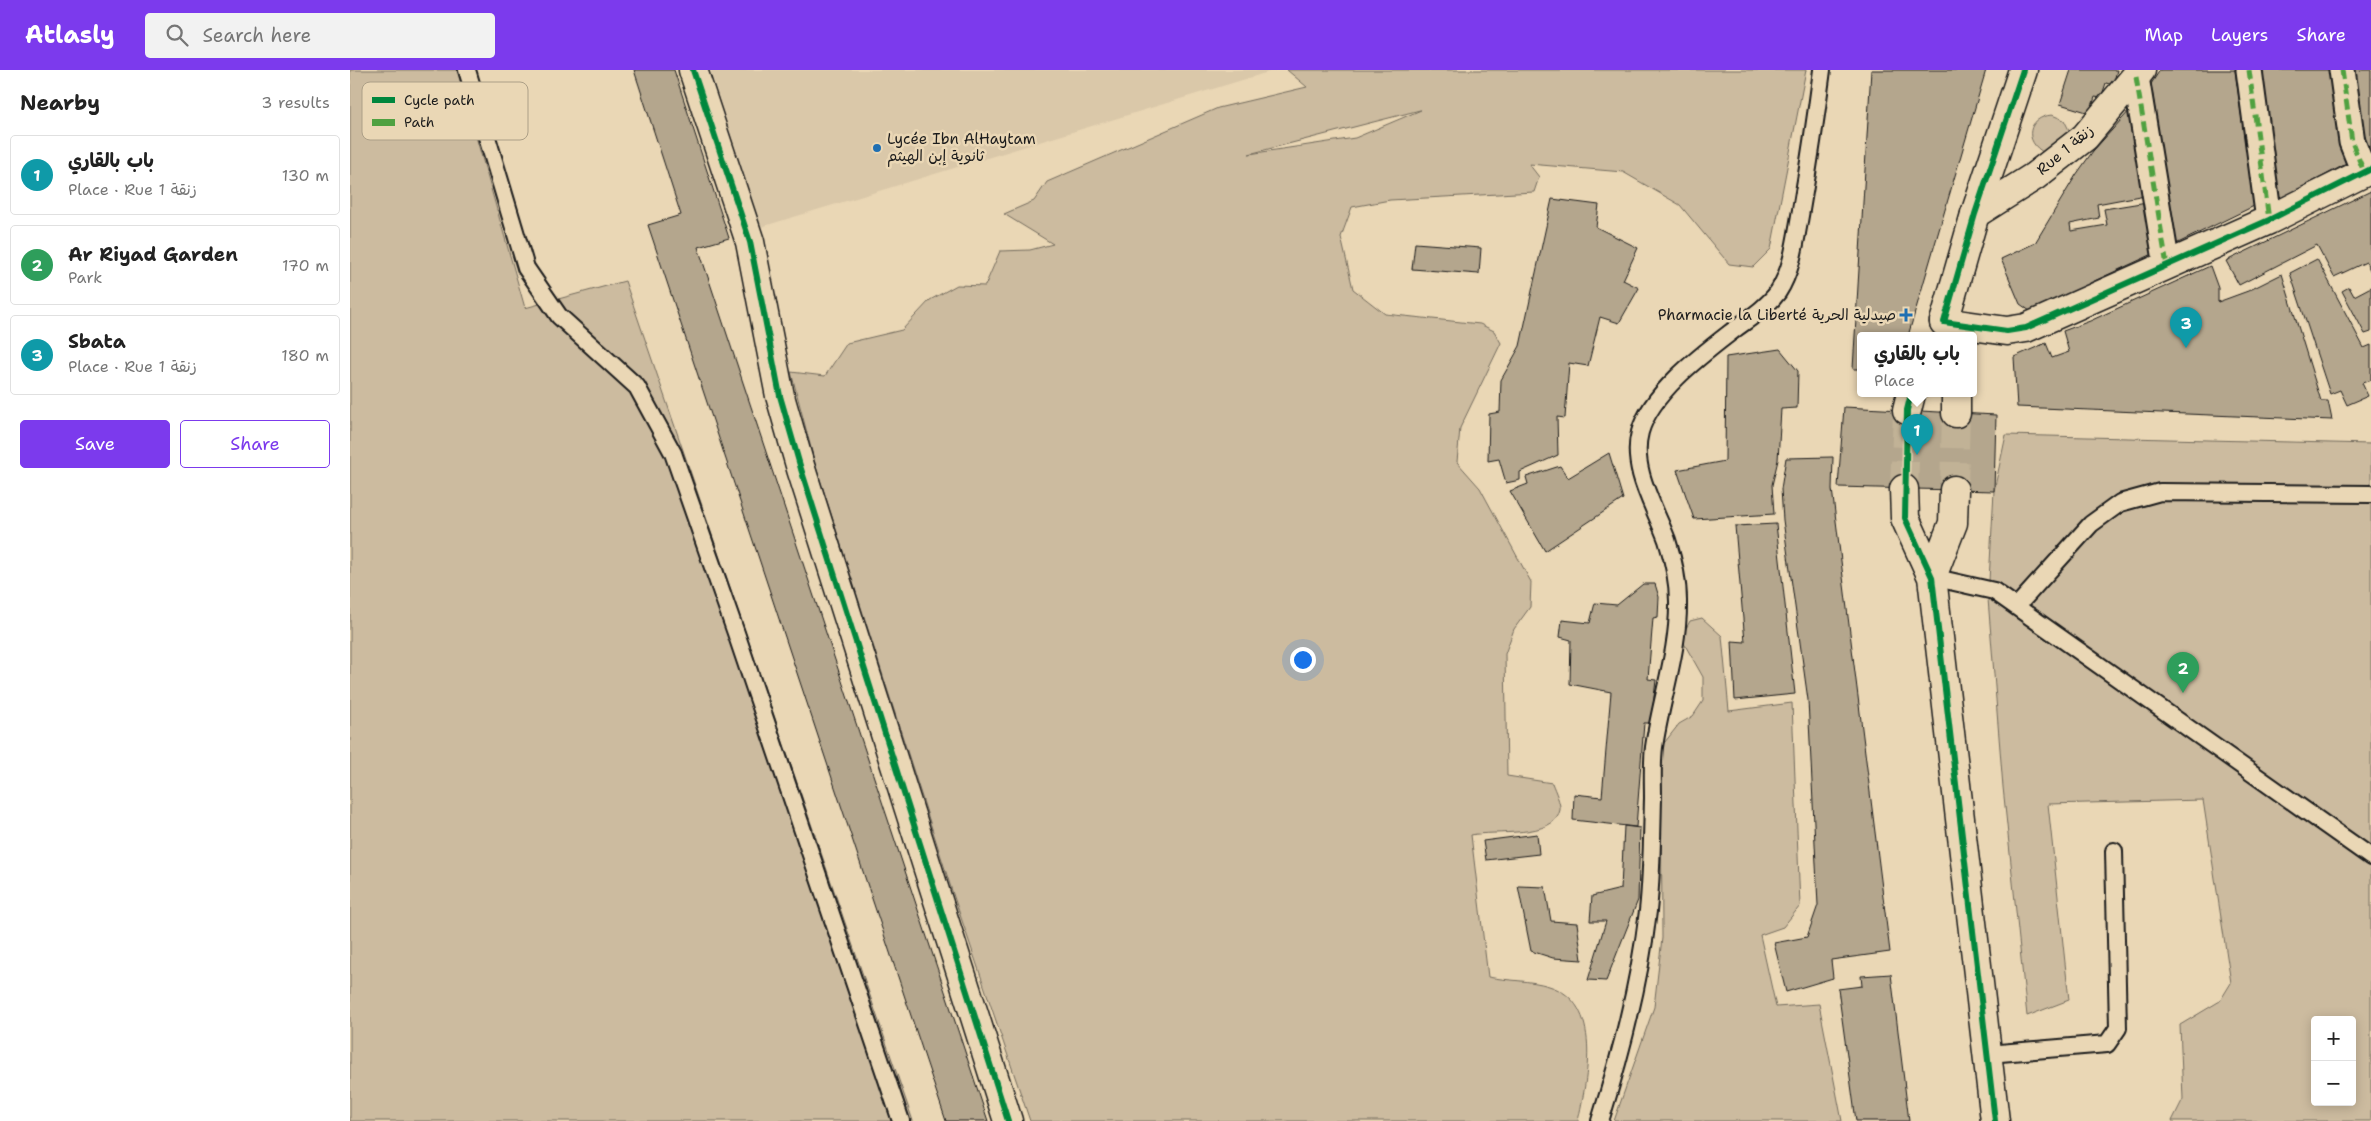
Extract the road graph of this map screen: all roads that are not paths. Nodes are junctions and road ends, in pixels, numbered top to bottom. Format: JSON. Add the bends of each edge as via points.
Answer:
{"nodes":[{"id":1,"x":467,"y":70,"type":"edge"},
{"id":2,"x":693,"y":70,"type":"edge"},
{"id":3,"x":1822,"y":70,"type":"edge"},
{"id":4,"x":2023,"y":70,"type":"edge"},
{"id":5,"x":2249,"y":70,"type":"edge"},
{"id":6,"x":2342,"y":70,"type":"edge"},
{"id":7,"x":2138,"y":74,"type":"edge"},
{"id":8,"x":471,"y":82,"type":"edge"},
{"id":9,"x":488,"y":140,"type":"edge"},
{"id":10,"x":2367,"y":170,"type":"edge"},
{"id":11,"x":1975,"y":214,"type":"junction"},
{"id":12,"x":2269,"y":220,"type":"junction"},
{"id":13,"x":2167,"y":266,"type":"junction"},
{"id":14,"x":1942,"y":331,"type":"edge"},
{"id":15,"x":1904,"y":489,"type":"tunnel mouth"},
{"id":16,"x":1954,"y":490,"type":"tunnel mouth"},
{"id":17,"x":2371,"y":494,"type":"edge"},
{"id":18,"x":1932,"y":577,"type":"junction"},
{"id":19,"x":2017,"y":606,"type":"junction"},
{"id":20,"x":2114,"y":851,"type":"dead end"},
{"id":21,"x":2371,"y":857,"type":"edge"},
{"id":22,"x":1988,"y":1054,"type":"junction"},
{"id":23,"x":901,"y":1121,"type":"edge"},
{"id":24,"x":1008,"y":1121,"type":"edge"},
{"id":25,"x":1600,"y":1121,"type":"edge"},
{"id":26,"x":1994,"y":1121,"type":"edge"}],
"edges":[{"from":1,"to":8,"type":"lane"},
{"from":2,"to":24,"type":"street","via":[[750,242],[780,396],[801,470]]},
{"from":3,"to":25,"type":"lane","via":[[1797,233],[1788,270],[1778,292],[1759,312],[1686,370],[1647,414],[1639,434],[1642,477],[1674,565],[1678,601],[1671,669],[1654,748],[1652,857],[1640,966],[1615,1073]]},
{"from":4,"to":11,"type":"street"},
{"from":5,"to":12,"type":"street"},
{"from":6,"to":10,"type":"street","via":[[2352,142]]},
{"from":7,"to":11,"type":"street","name":"Rue 1 زنقة","via":[[2085,138],[2035,176]]},
{"from":7,"to":13,"type":"street"},
{"from":9,"to":23,"type":"lane","via":[[526,268],[559,316],[637,387],[673,453]]},
{"from":10,"to":12,"type":"street"},
{"from":11,"to":14,"type":"street"},
{"from":12,"to":13,"type":"street"},
{"from":13,"to":14,"type":"street","via":[[2026,328]]},
{"from":15,"to":18,"type":"street","via":[[1905,518]]},
{"from":16,"to":18,"type":"street","via":[[1953,523]]},
{"from":17,"to":19,"type":"lane","via":[[2160,492],[2120,503],[2091,524]]},
{"from":18,"to":19,"type":"lane","via":[[1994,591]]},
{"from":18,"to":22,"type":"street"},
{"from":19,"to":21,"type":"lane"},
{"from":20,"to":22,"type":"lane","via":[[2118,1028],[2113,1038],[2107,1044]]},
{"from":22,"to":26,"type":"street"}]}
